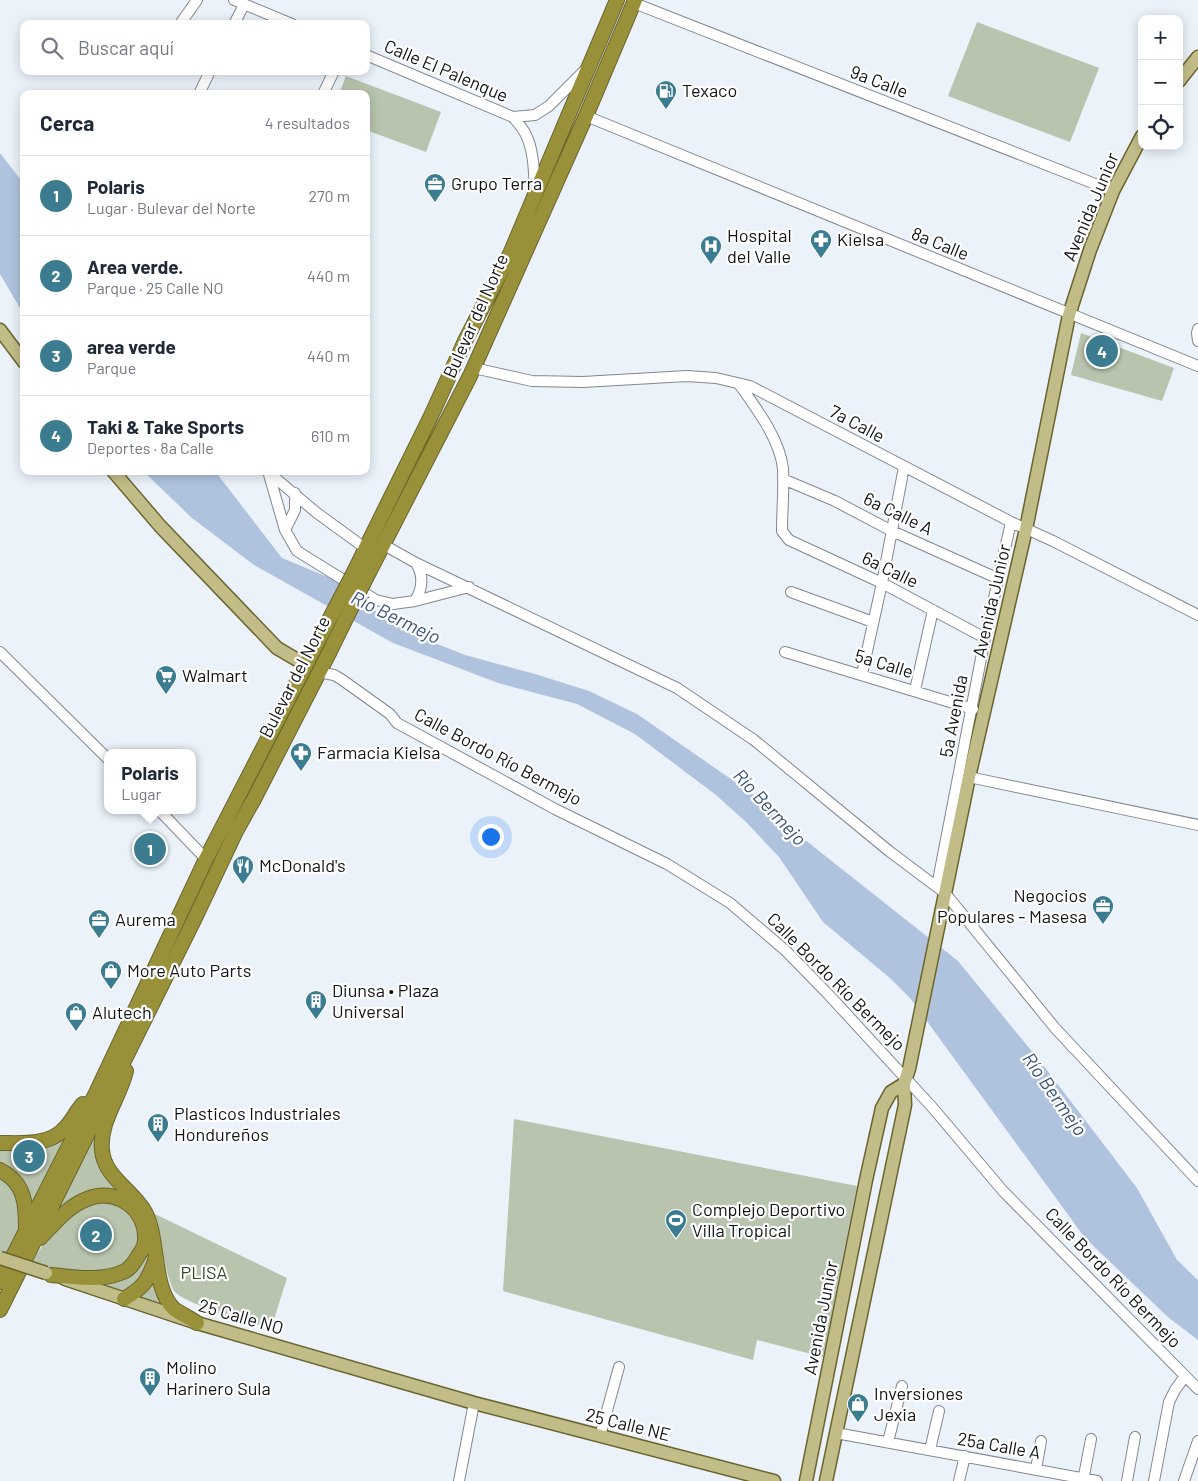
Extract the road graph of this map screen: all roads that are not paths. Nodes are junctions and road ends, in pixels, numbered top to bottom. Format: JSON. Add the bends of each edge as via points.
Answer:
{"nodes":[{"id":1,"x":197,"y":0,"type":"edge"},
{"id":2,"x":234,"y":0,"type":"edge"},
{"id":3,"x":617,"y":0,"type":"edge"},
{"id":4,"x":634,"y":1,"type":"edge"},
{"id":5,"x":244,"y":5,"type":"junction"},
{"id":6,"x":183,"y":20,"type":"edge"},
{"id":7,"x":236,"y":20,"type":"edge"},
{"id":8,"x":282,"y":20,"type":"edge"},
{"id":9,"x":370,"y":57,"type":"edge"},
{"id":10,"x":1198,"y":57,"type":"edge"},
{"id":11,"x":591,"y":64,"type":"junction"},
{"id":12,"x":208,"y":75,"type":"edge"},
{"id":13,"x":332,"y":75,"type":"edge"},
{"id":14,"x":1183,"y":76,"type":"edge"},
{"id":15,"x":200,"y":90,"type":"edge"},
{"id":16,"x":325,"y":90,"type":"edge"},
{"id":17,"x":586,"y":116,"type":"junction"},
{"id":18,"x":513,"y":117,"type":"junction"},
{"id":19,"x":1138,"y":144,"type":"edge"},
{"id":20,"x":1113,"y":191,"type":"junction"},
{"id":21,"x":535,"y":196,"type":"junction"},
{"id":22,"x":1069,"y":315,"type":"junction"},
{"id":23,"x":1198,"y":329,"type":"edge"},
{"id":24,"x":0,"y":330,"type":"edge"},
{"id":25,"x":1198,"y":341,"type":"edge"},
{"id":26,"x":20,"y":357,"type":"edge"},
{"id":27,"x":1198,"y":366,"type":"edge"},
{"id":28,"x":474,"y":368,"type":"junction"},
{"id":29,"x":739,"y":384,"type":"junction"},
{"id":30,"x":904,"y":467,"type":"junction"},
{"id":31,"x":116,"y":475,"type":"edge"},
{"id":32,"x":269,"y":475,"type":"edge"},
{"id":33,"x":273,"y":475,"type":"edge"},
{"id":34,"x":782,"y":479,"type":"junction"},
{"id":35,"x":294,"y":493,"type":"junction"},
{"id":36,"x":278,"y":506,"type":"junction"},
{"id":37,"x":316,"y":513,"type":"junction"},
{"id":38,"x":293,"y":516,"type":"junction"},
{"id":39,"x":1011,"y":522,"type":"junction"},
{"id":40,"x":1026,"y":529,"type":"junction"},
{"id":41,"x":286,"y":530,"type":"junction"},
{"id":42,"x":892,"y":531,"type":"junction"},
{"id":43,"x":384,"y":545,"type":"junction"},
{"id":44,"x":365,"y":548,"type":"junction"},
{"id":45,"x":416,"y":562,"type":"junction"},
{"id":46,"x":358,"y":579,"type":"junction"},
{"id":47,"x":999,"y":579,"type":"junction"},
{"id":48,"x":882,"y":583,"type":"junction"},
{"id":49,"x":469,"y":587,"type":"junction"},
{"id":50,"x":791,"y":592,"type":"dead end"},
{"id":51,"x":415,"y":601,"type":"junction"},
{"id":52,"x":933,"y":610,"type":"junction"},
{"id":53,"x":1198,"y":615,"type":"edge"},
{"id":54,"x":873,"y":622,"type":"junction"},
{"id":55,"x":985,"y":638,"type":"junction"},
{"id":56,"x":0,"y":652,"type":"edge"},
{"id":57,"x":785,"y":652,"type":"dead end"},
{"id":58,"x":306,"y":666,"type":"junction"},
{"id":59,"x":319,"y":672,"type":"junction"},
{"id":60,"x":862,"y":674,"type":"junction"},
{"id":61,"x":916,"y":690,"type":"junction"},
{"id":62,"x":973,"y":709,"type":"junction"},
{"id":63,"x":104,"y":755,"type":"edge"},
{"id":64,"x":969,"y":777,"type":"junction"},
{"id":65,"x":163,"y":814,"type":"edge"},
{"id":66,"x":1198,"y":825,"type":"edge"},
{"id":67,"x":206,"y":859,"type":"junction"},
{"id":68,"x":941,"y":890,"type":"junction"},
{"id":69,"x":131,"y":1044,"type":"junction"},
{"id":70,"x":907,"y":1077,"type":"junction"},
{"id":71,"x":97,"y":1091,"type":"junction"},
{"id":72,"x":0,"y":1143,"type":"edge"},
{"id":73,"x":0,"y":1170,"type":"edge"},
{"id":74,"x":1198,"y":1181,"type":"edge"},
{"id":75,"x":26,"y":1230,"type":"junction"},
{"id":76,"x":31,"y":1247,"type":"junction"},
{"id":77,"x":0,"y":1258,"type":"edge"},
{"id":78,"x":155,"y":1261,"type":"junction"},
{"id":79,"x":49,"y":1274,"type":"junction"},
{"id":80,"x":0,"y":1282,"type":"edge"},
{"id":81,"x":124,"y":1299,"type":"junction"},
{"id":82,"x":0,"y":1310,"type":"edge"},
{"id":83,"x":197,"y":1323,"type":"junction"},
{"id":84,"x":618,"y":1367,"type":"dead end"},
{"id":85,"x":1185,"y":1376,"type":"junction"},
{"id":86,"x":902,"y":1386,"type":"dead end"},
{"id":87,"x":1198,"y":1389,"type":"edge"},
{"id":88,"x":474,"y":1403,"type":"junction"},
{"id":89,"x":939,"y":1411,"type":"dead end"},
{"id":90,"x":836,"y":1433,"type":"junction"},
{"id":91,"x":600,"y":1436,"type":"junction"},
{"id":92,"x":1134,"y":1437,"type":"dead end"},
{"id":93,"x":1091,"y":1439,"type":"dead end"},
{"id":94,"x":1041,"y":1441,"type":"dead end"},
{"id":95,"x":1198,"y":1441,"type":"edge"},
{"id":96,"x":888,"y":1442,"type":"junction"},
{"id":97,"x":930,"y":1450,"type":"junction"},
{"id":98,"x":965,"y":1456,"type":"junction"},
{"id":99,"x":1036,"y":1469,"type":"junction"},
{"id":100,"x":1083,"y":1480,"type":"edge"},
{"id":101,"x":458,"y":1481,"type":"edge"},
{"id":102,"x":774,"y":1481,"type":"edge"},
{"id":103,"x":806,"y":1481,"type":"edge"},
{"id":104,"x":826,"y":1481,"type":"edge"},
{"id":105,"x":960,"y":1481,"type":"edge"},
{"id":106,"x":1097,"y":1481,"type":"edge"},
{"id":107,"x":1127,"y":1481,"type":"edge"},
{"id":108,"x":1154,"y":1481,"type":"edge"},
{"id":109,"x":1184,"y":1481,"type":"edge"}],
"edges":[{"from":1,"to":6,"type":"street"},
{"from":2,"to":5,"type":"street"},
{"from":3,"to":11,"type":"highway","name":"Bulevar del Norte"},
{"from":4,"to":17,"type":"highway","name":"Bulevar del Norte"},
{"from":4,"to":20,"type":"street","name":"9a Calle"},
{"from":5,"to":7,"type":"street"},
{"from":5,"to":8,"type":"street"},
{"from":9,"to":18,"type":"street","name":"Calle El Palenque"},
{"from":10,"to":14,"type":"main road"},
{"from":11,"to":18,"type":"street","name":"Calle El Palenque","via":[[549,106],[535,115]]},
{"from":11,"to":21,"type":"highway","name":"Bulevar del Norte"},
{"from":12,"to":15,"type":"street"},
{"from":13,"to":16,"type":"street"},
{"from":17,"to":22,"type":"street","name":"8a Calle"},
{"from":17,"to":28,"type":"highway","name":"Bulevar del Norte"},
{"from":18,"to":21,"type":"street","name":"Calle El Palenque","via":[[529,145]]},
{"from":19,"to":20,"type":"main road","name":"Avenida Junior"},
{"from":20,"to":22,"type":"main road","name":"Avenida Junior"},
{"from":21,"to":44,"type":"highway","name":"Bulevar del Norte","via":[[510,254]]},
{"from":22,"to":27,"type":"street","name":"8a Calle"},
{"from":22,"to":40,"type":"main road","name":"Avenida Junior"},
{"from":23,"to":25,"type":"street"},
{"from":24,"to":26,"type":"main road"},
{"from":28,"to":29,"type":"street","name":"7a Calle","via":[[532,381],[583,382],[687,376]]},
{"from":28,"to":43,"type":"highway","name":"Bulevar del Norte"},
{"from":29,"to":30,"type":"street","name":"7a Calle","via":[[750,386]]},
{"from":29,"to":34,"type":"street","via":[[761,415],[778,448]]},
{"from":30,"to":39,"type":"street","name":"7a Calle"},
{"from":30,"to":42,"type":"street"},
{"from":31,"to":58,"type":"main road","via":[[160,526],[277,648]]},
{"from":32,"to":36,"type":"street"},
{"from":33,"to":35,"type":"street"},
{"from":34,"to":42,"type":"street","name":"6a Calle A","via":[[835,501]]},
{"from":34,"to":48,"type":"street","name":"6a Calle","via":[[784,536]]},
{"from":35,"to":36,"type":"street","via":[[282,499]]},
{"from":35,"to":37,"type":"street"},
{"from":35,"to":38,"type":"street","via":[[296,505]]},
{"from":36,"to":41,"type":"street"},
{"from":37,"to":38,"type":"street","via":[[304,512]]},
{"from":37,"to":44,"type":"street"},
{"from":38,"to":41,"type":"street"},
{"from":39,"to":40,"type":"street","name":"7a Calle"},
{"from":39,"to":47,"type":"street","name":"5a Avenida"},
{"from":40,"to":53,"type":"street","name":"7a Calle"},
{"from":40,"to":64,"type":"main road","name":"Avenida Junior"},
{"from":41,"to":51,"type":"street","via":[[297,551],[376,600],[393,604]]},
{"from":42,"to":47,"type":"street","name":"6a Calle A"},
{"from":42,"to":48,"type":"street"},
{"from":43,"to":45,"type":"street"},
{"from":43,"to":46,"type":"highway","name":"Bulevar del Norte"},
{"from":44,"to":46,"type":"highway","name":"Bulevar del Norte"},
{"from":45,"to":49,"type":"street"},
{"from":45,"to":51,"type":"street","via":[[422,582]]},
{"from":46,"to":58,"type":"highway","name":"Bulevar del Norte","bridge":true},
{"from":46,"to":59,"type":"highway","name":"Bulevar del Norte","bridge":true},
{"from":47,"to":55,"type":"street","name":"5a Avenida"},
{"from":48,"to":52,"type":"street","name":"6a Calle"},
{"from":48,"to":54,"type":"street"},
{"from":49,"to":51,"type":"street"},
{"from":49,"to":68,"type":"street","via":[[677,688],[754,740],[888,851]]},
{"from":50,"to":54,"type":"street"},
{"from":52,"to":55,"type":"street","name":"6a Calle"},
{"from":52,"to":61,"type":"street"},
{"from":54,"to":60,"type":"street"},
{"from":55,"to":62,"type":"street","name":"5a Avenida"},
{"from":56,"to":63,"type":"street"},
{"from":57,"to":60,"type":"street","name":"5a Calle"},
{"from":58,"to":67,"type":"highway","name":"Bulevar del Norte"},
{"from":59,"to":69,"type":"highway","name":"Bulevar del Norte"},
{"from":59,"to":70,"type":"street","name":"Calle Bordo Río Bermejo","via":[[342,679],[390,714],[397,723],[555,809],[667,864],[730,903],[786,951]]},
{"from":60,"to":61,"type":"street","name":"5a Calle"},
{"from":61,"to":62,"type":"street","name":"5a Calle"},
{"from":62,"to":68,"type":"street","name":"5a Avenida"},
{"from":64,"to":66,"type":"street"},
{"from":64,"to":68,"type":"main road","name":"Avenida Junior"},
{"from":65,"to":67,"type":"street"},
{"from":67,"to":71,"type":"highway","name":"Bulevar del Norte"},
{"from":68,"to":70,"type":"main road","name":"Avenida Junior","via":[[942,907]]},
{"from":68,"to":74,"type":"street","via":[[1055,1028]]},
{"from":69,"to":76,"type":"highway","name":"Bulevar del Norte"},
{"from":69,"to":78,"type":"highway","via":[[124,1077],[104,1131],[102,1150],[105,1163],[115,1178],[145,1212],[153,1236]]},
{"from":70,"to":85,"type":"street","name":"Calle Bordo Río Bermejo","via":[[1003,1191]]},
{"from":70,"to":90,"type":"main road","name":"Avenida Junior","via":[[905,1105]]},
{"from":70,"to":103,"type":"main road","name":"Avenida Junior","via":[[891,1092],[882,1108]]},
{"from":71,"to":72,"type":"highway","via":[[81,1106],[64,1130],[50,1139]]},
{"from":71,"to":75,"type":"highway","name":"Bulevar del Norte"},
{"from":73,"to":75,"type":"highway","via":[[18,1183],[26,1205]]},
{"from":75,"to":80,"type":"highway","name":"Bulevar del Norte"},
{"from":76,"to":79,"type":"highway","via":[[60,1218],[86,1199],[99,1195],[118,1198],[132,1206],[141,1219],[144,1245],[136,1261],[126,1271],[108,1277],[89,1278]]},
{"from":76,"to":82,"type":"highway","name":"Bulevar del Norte"},
{"from":77,"to":79,"type":"main road","name":"25 Calle NO","bridge":true},
{"from":78,"to":81,"type":"highway","via":[[148,1280]]},
{"from":78,"to":83,"type":"highway","via":[[165,1296],[174,1308]]},
{"from":79,"to":81,"type":"main road","name":"25 Calle NO"},
{"from":81,"to":83,"type":"main road","name":"25 Calle NO"},
{"from":83,"to":88,"type":"main road","name":"25 Calle NO"},
{"from":84,"to":91,"type":"street"},
{"from":85,"to":87,"type":"street","name":"Calle Bordo Río Bermejo"},
{"from":85,"to":108,"type":"street","via":[[1169,1402]]},
{"from":86,"to":96,"type":"street"},
{"from":88,"to":91,"type":"main road","name":"25 Calle NE"},
{"from":88,"to":101,"type":"street"},
{"from":89,"to":97,"type":"street"},
{"from":90,"to":96,"type":"street","name":"25a Calle A"},
{"from":90,"to":104,"type":"main road","name":"Avenida Junior"},
{"from":91,"to":102,"type":"main road","name":"25 Calle NE"},
{"from":92,"to":107,"type":"street"},
{"from":93,"to":100,"type":"street"},
{"from":94,"to":99,"type":"street"},
{"from":95,"to":109,"type":"street"},
{"from":96,"to":97,"type":"street","name":"25a Calle A"},
{"from":97,"to":98,"type":"street","name":"25a Calle A"},
{"from":98,"to":99,"type":"street","name":"25a Calle A"},
{"from":98,"to":105,"type":"street"},
{"from":99,"to":100,"type":"street","name":"25a Calle A"},
{"from":100,"to":106,"type":"street","name":"25a Calle A"}]}
